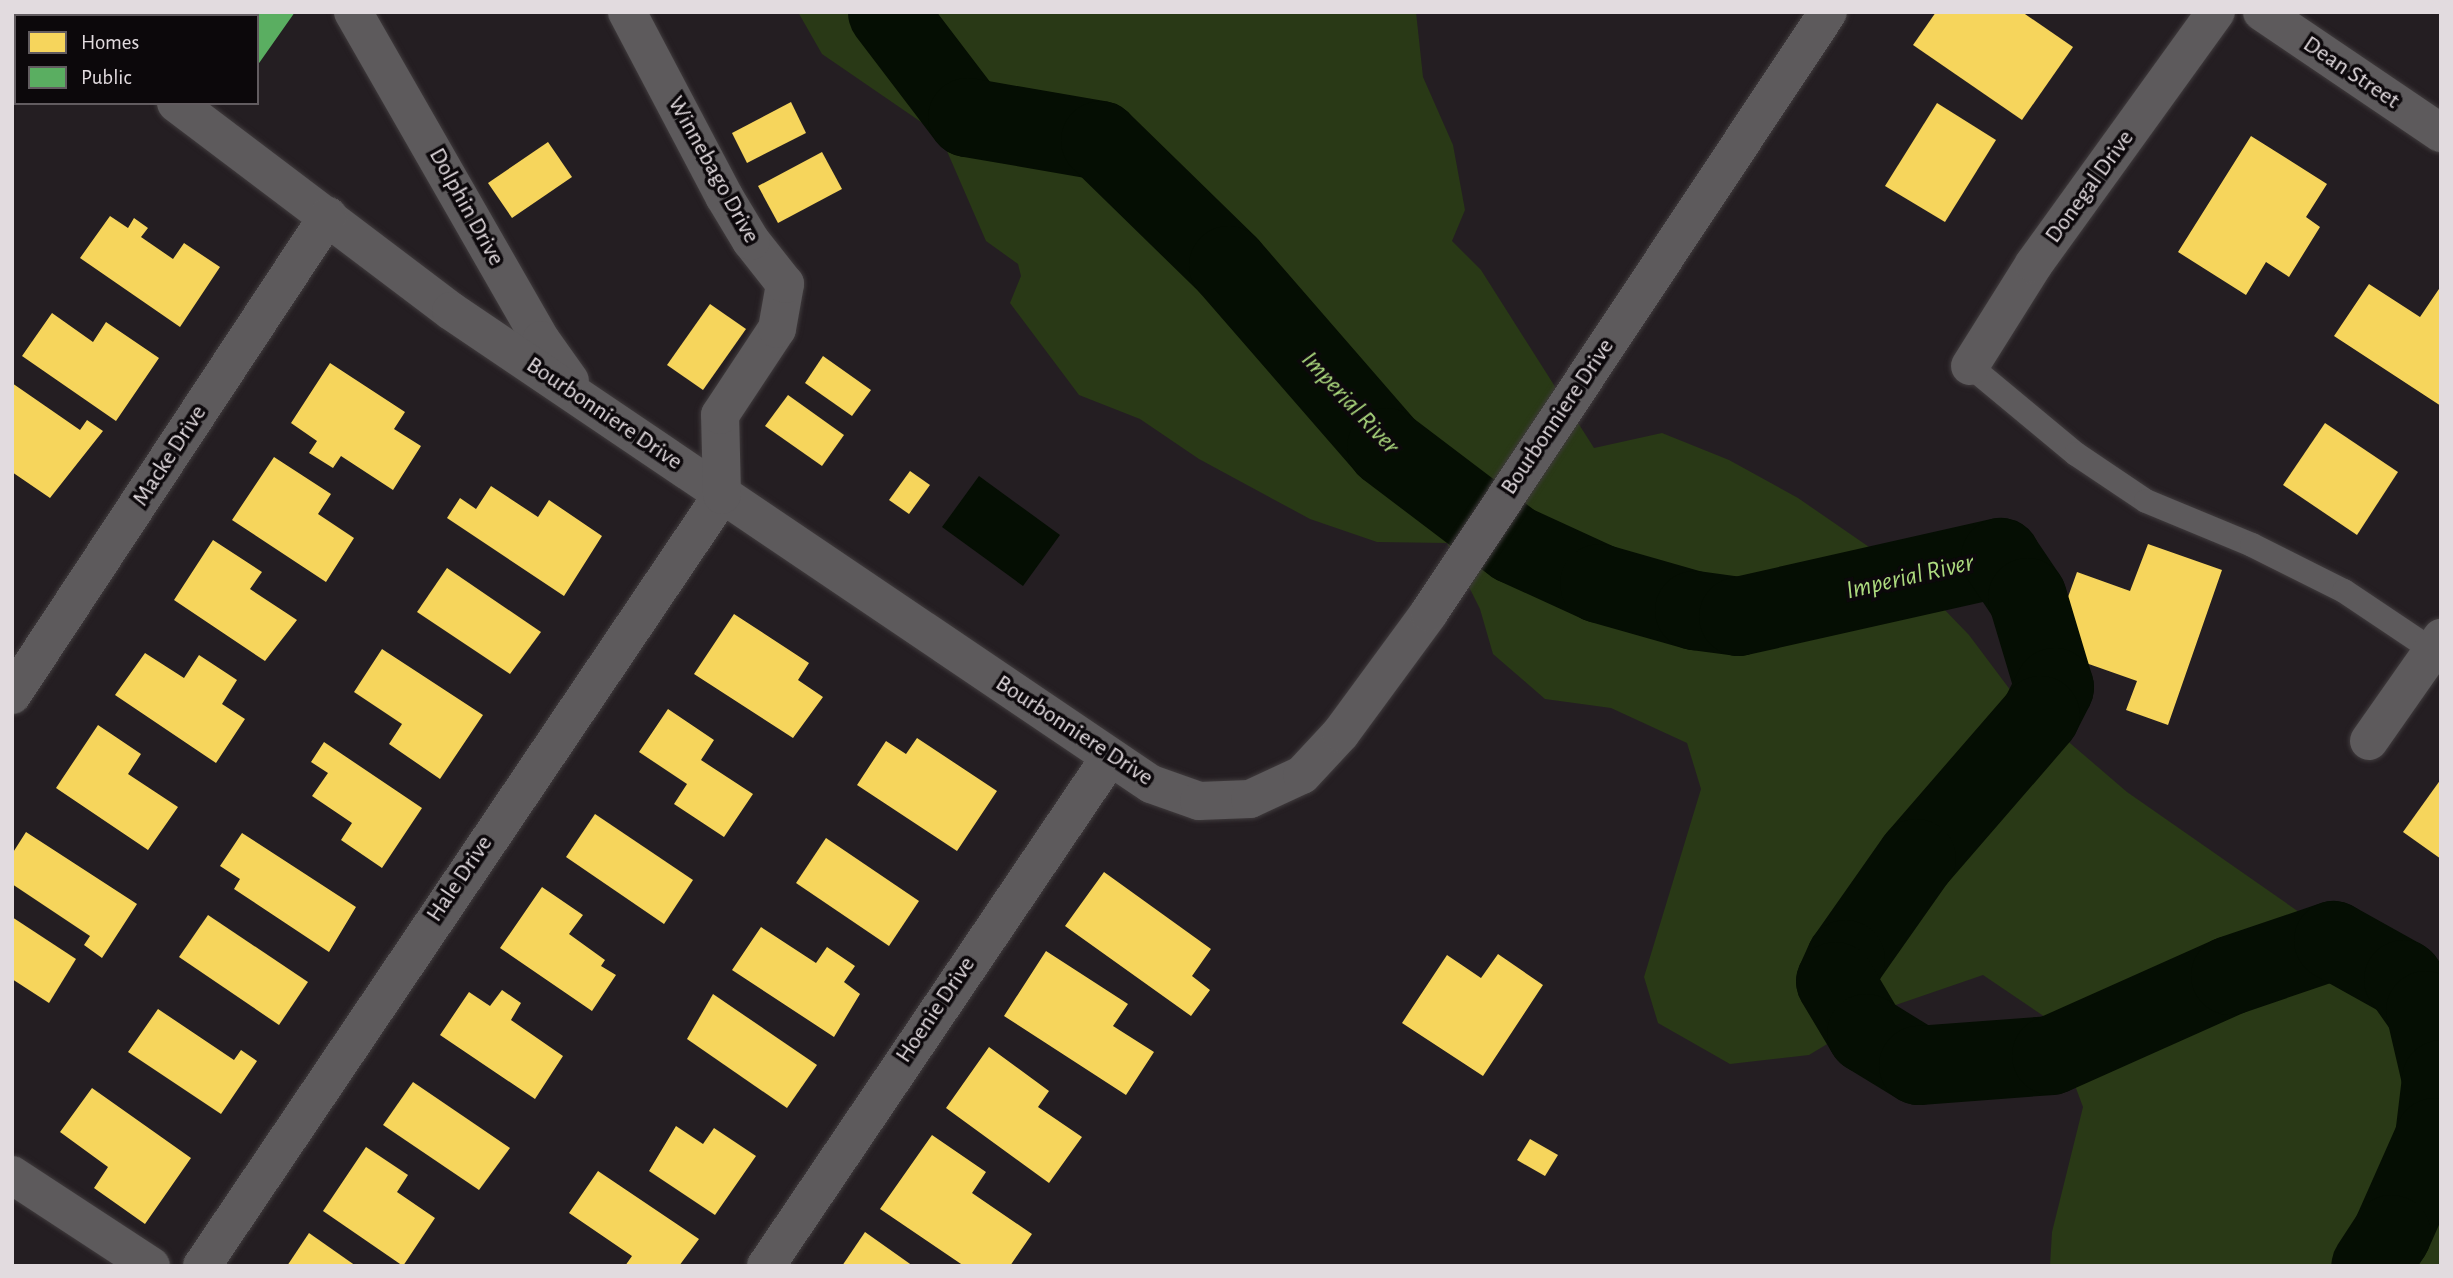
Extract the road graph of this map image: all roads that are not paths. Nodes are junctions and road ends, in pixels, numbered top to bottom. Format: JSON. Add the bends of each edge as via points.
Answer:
{"nodes":[{"id":1,"x":353,"y":12,"type":"edge"},
{"id":2,"x":627,"y":12,"type":"edge"},
{"id":3,"x":1829,"y":12,"type":"edge"},
{"id":4,"x":2216,"y":12,"type":"edge"},
{"id":5,"x":2262,"y":12,"type":"edge"},
{"id":6,"x":179,"y":105,"type":"edge"},
{"id":7,"x":2441,"y":133,"type":"edge"},
{"id":8,"x":328,"y":216,"type":"junction"},
{"id":9,"x":1970,"y":366,"type":"joint"},
{"id":10,"x":583,"y":399,"type":"junction"},
{"id":11,"x":722,"y":495,"type":"junction"},
{"id":12,"x":2437,"y":644,"type":"edge"},
{"id":13,"x":12,"y":695,"type":"edge"},
{"id":14,"x":2369,"y":741,"type":"dead end"},
{"id":15,"x":1110,"y":757,"type":"junction"},
{"id":16,"x":12,"y":1175,"type":"edge"},
{"id":17,"x":151,"y":1266,"type":"edge"},
{"id":18,"x":202,"y":1266,"type":"edge"},
{"id":19,"x":766,"y":1266,"type":"edge"}],
"edges":[{"from":1,"to":10,"type":"street","name":"Dolphin Drive","via":[[541,340]]},
{"from":2,"to":11,"type":"street","name":"Winnebago Drive","via":[[730,207],[785,284],[777,329],[720,415]]},
{"from":3,"to":15,"type":"street","name":"Bourbonniere Drive","via":[[1429,613],[1341,733],[1302,775],[1250,799],[1199,801],[1151,784]]},
{"from":4,"to":9,"type":"street","name":"Donegal Drive","via":[[2034,264]]},
{"from":5,"to":7,"type":"street","name":"Dean Street"},
{"from":6,"to":8,"type":"street","name":"Bourbonniere Drive"},
{"from":8,"to":10,"type":"street","name":"Bourbonniere Drive","via":[[451,311]]},
{"from":8,"to":13,"type":"street","name":"Macke Drive"},
{"from":9,"to":12,"type":"lane","via":[[2076,454],[2146,500],[2252,545]]},
{"from":10,"to":11,"type":"street","name":"Bourbonniere Drive"},
{"from":11,"to":15,"type":"street","name":"Bourbonniere Drive"},
{"from":11,"to":18,"type":"street","name":"Hale Drive"},
{"from":12,"to":14,"type":"street"},
{"from":15,"to":19,"type":"street","name":"Hoenie Drive"},
{"from":16,"to":17,"type":"street"}]}
